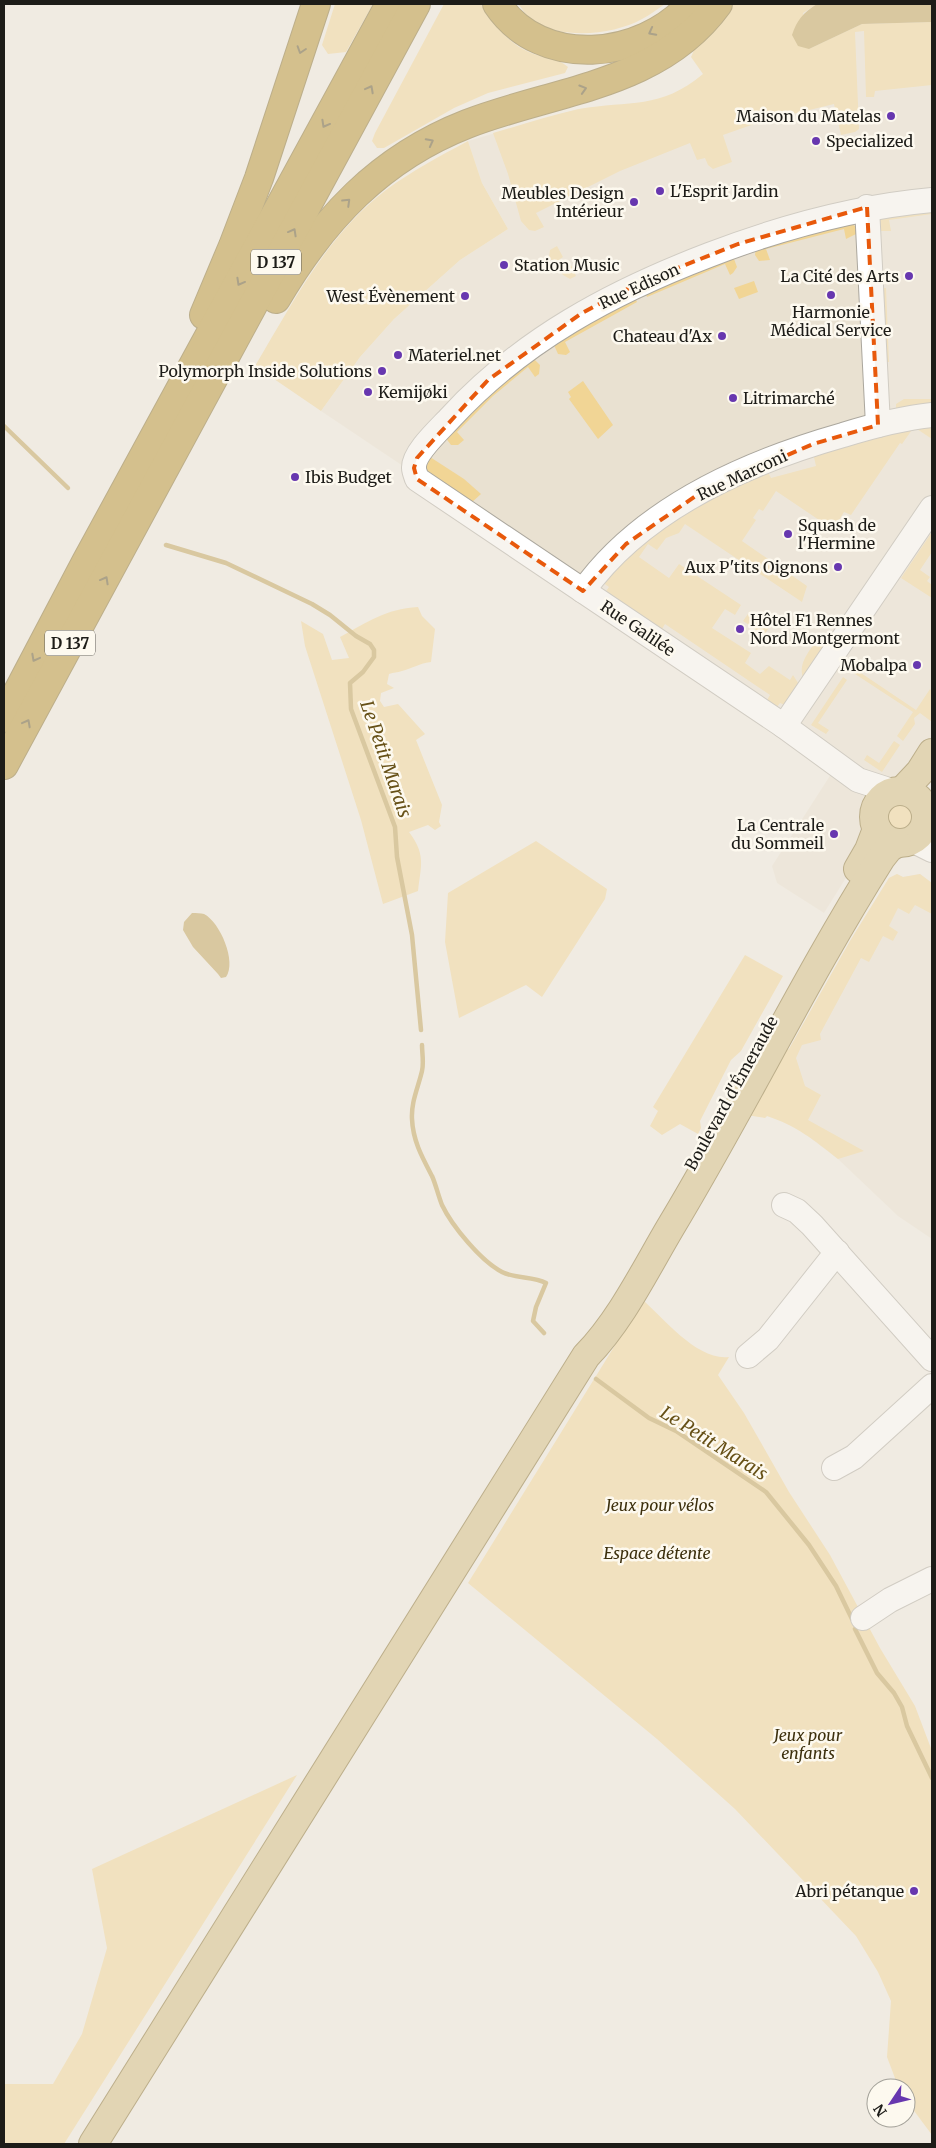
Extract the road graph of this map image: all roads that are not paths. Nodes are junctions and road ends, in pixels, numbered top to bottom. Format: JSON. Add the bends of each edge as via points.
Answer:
{"nodes":[{"id":1,"x":316,"y":4,"type":"edge"},
{"id":2,"x":390,"y":4,"type":"edge"},
{"id":3,"x":416,"y":4,"type":"edge"},
{"id":4,"x":497,"y":4,"type":"edge"},
{"id":5,"x":691,"y":4,"type":"edge"},
{"id":6,"x":718,"y":4,"type":"edge"},
{"id":7,"x":932,"y":200,"type":"edge"},
{"id":8,"x":867,"y":208,"type":"junction"},
{"id":9,"x":932,"y":415,"type":"edge"},
{"id":10,"x":878,"y":425,"type":"junction"},
{"id":11,"x":417,"y":479,"type":"joint"},
{"id":12,"x":932,"y":508,"type":"edge"},
{"id":13,"x":127,"y":514,"type":"junction"},
{"id":14,"x":583,"y":591,"type":"junction"},
{"id":15,"x":4,"y":718,"type":"edge"},
{"id":16,"x":784,"y":726,"type":"junction"},
{"id":17,"x":932,"y":753,"type":"edge"},
{"id":18,"x":4,"y":765,"type":"edge"},
{"id":19,"x":909,"y":817,"type":"edge"},
{"id":20,"x":784,"y":1205,"type":"dead end"},
{"id":21,"x":837,"y":1252,"type":"junction"},
{"id":22,"x":748,"y":1356,"type":"dead end"},
{"id":23,"x":932,"y":1359,"type":"edge"},
{"id":24,"x":932,"y":1386,"type":"edge"},
{"id":25,"x":834,"y":1468,"type":"dead end"},
{"id":26,"x":932,"y":1579,"type":"edge"},
{"id":27,"x":863,"y":1618,"type":"dead end"},
{"id":28,"x":93,"y":2144,"type":"edge"}],
"edges":[{"from":1,"to":13,"type":"highway","one_way":true,"via":[[233,246],[158,408]]},
{"from":2,"to":13,"type":"highway","number":"D 137","one_way":true},
{"from":13,"to":3,"type":"highway","number":"D 137","one_way":true},
{"from":5,"to":4,"type":"highway","one_way":true,"via":[[652,32],[619,47],[599,50],[568,49],[531,36],[517,27]]},
{"from":13,"to":6,"type":"highway","one_way":true,"via":[[195,432],[285,283],[332,217],[359,191],[395,163],[442,135],[495,115],[606,83],[635,70],[674,47],[696,29]]},
{"from":7,"to":8,"type":"street","name":"Rue Edison"},
{"from":8,"to":10,"type":"street"},
{"from":8,"to":11,"type":"street","name":"Rue Edison","via":[[738,244],[635,285],[582,313],[538,341],[467,400],[417,458],[414,468]]},
{"from":9,"to":10,"type":"street","name":"Rue Marconi"},
{"from":10,"to":14,"type":"street","name":"Rue Marconi","via":[[813,444],[700,493],[670,510],[626,544]]},
{"from":11,"to":14,"type":"street","name":"Rue Galilée"},
{"from":12,"to":16,"type":"street"},
{"from":13,"to":15,"type":"highway","number":"D 137","one_way":true},
{"from":18,"to":13,"type":"highway","number":"D 137","one_way":true},
{"from":14,"to":16,"type":"street","name":"Rue Galilée"},
{"from":16,"to":19,"type":"street","name":"Rue Galilée"},
{"from":17,"to":19,"type":"main road","name":"Boulevard d'Émeraude","via":[[920,772]]},
{"from":19,"to":28,"type":"main road","name":"Boulevard d'Émeraude","via":[[869,850],[796,974],[722,1114],[605,1309],[592,1334],[586,1356]]},
{"from":20,"to":21,"type":"street","via":[[797,1211]]},
{"from":21,"to":22,"type":"street","via":[[768,1339]]},
{"from":21,"to":23,"type":"street"},
{"from":24,"to":25,"type":"street","via":[[854,1457]]},
{"from":26,"to":27,"type":"street"}]}
